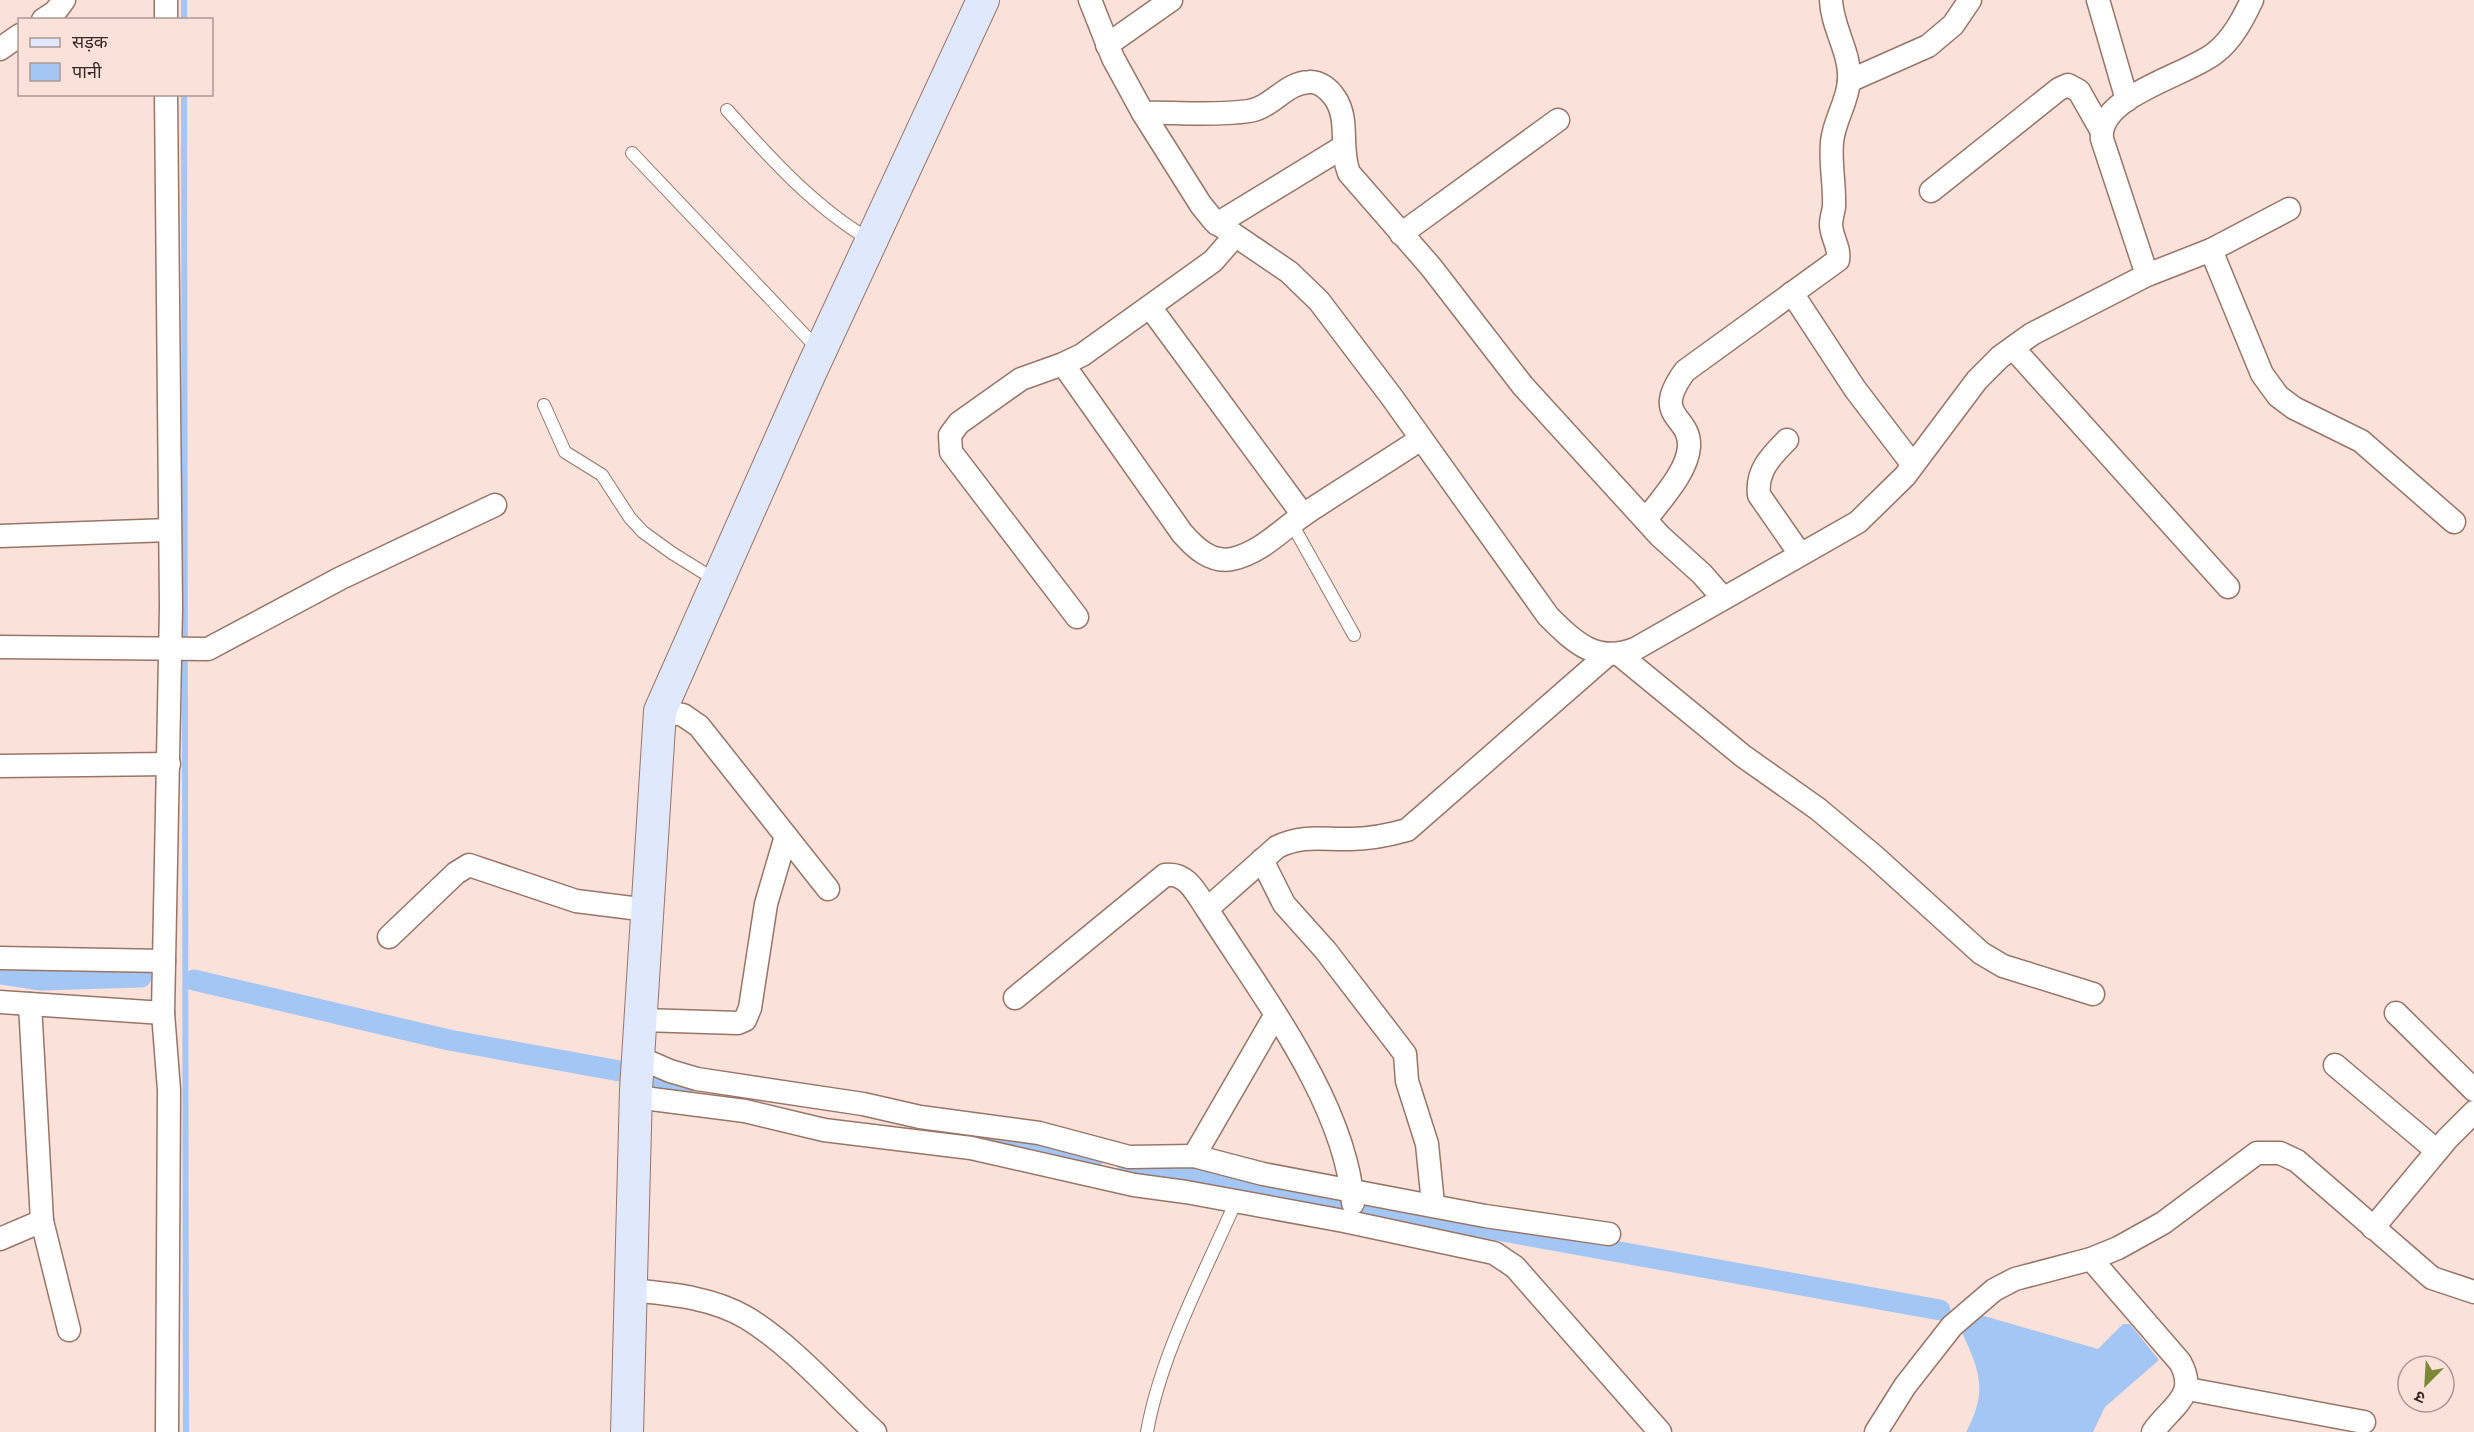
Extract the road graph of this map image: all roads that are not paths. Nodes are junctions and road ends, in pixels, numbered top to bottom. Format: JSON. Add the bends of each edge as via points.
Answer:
{"nodes":[{"id":1,"x":64,"y":0,"type":"edge"},
{"id":2,"x":166,"y":0,"type":"edge"},
{"id":3,"x":983,"y":0,"type":"edge"},
{"id":4,"x":1090,"y":0,"type":"edge"},
{"id":5,"x":1171,"y":0,"type":"edge"},
{"id":6,"x":1831,"y":0,"type":"edge"},
{"id":7,"x":1970,"y":0,"type":"edge"},
{"id":8,"x":2098,"y":0,"type":"edge"},
{"id":9,"x":2252,"y":0,"type":"edge"},
{"id":10,"x":2239,"y":11,"type":"edge"},
{"id":11,"x":46,"y":18,"type":"edge"},
{"id":12,"x":166,"y":18,"type":"edge"},
{"id":13,"x":18,"y":36,"type":"edge"},
{"id":14,"x":1107,"y":45,"type":"junction"},
{"id":15,"x":0,"y":49,"type":"edge"},
{"id":16,"x":1849,"y":81,"type":"junction"},
{"id":17,"x":166,"y":96,"type":"edge"},
{"id":18,"x":2127,"y":100,"type":"junction"},
{"id":19,"x":727,"y":110,"type":"dead end"},
{"id":20,"x":1143,"y":113,"type":"junction"},
{"id":21,"x":1558,"y":120,"type":"dead end"},
{"id":22,"x":2100,"y":128,"type":"junction"},
{"id":23,"x":1342,"y":147,"type":"junction"},
{"id":24,"x":632,"y":153,"type":"dead end"},
{"id":25,"x":1931,"y":192,"type":"dead end"},
{"id":26,"x":2289,"y":209,"type":"dead end"},
{"id":27,"x":1226,"y":230,"type":"junction"},
{"id":28,"x":1401,"y":234,"type":"junction"},
{"id":29,"x":871,"y":241,"type":"junction"},
{"id":30,"x":2211,"y":250,"type":"junction"},
{"id":31,"x":2146,"y":275,"type":"junction"},
{"id":32,"x":1792,"y":293,"type":"junction"},
{"id":33,"x":1150,"y":307,"type":"junction"},
{"id":34,"x":2013,"y":348,"type":"junction"},
{"id":35,"x":820,"y":351,"type":"junction"},
{"id":36,"x":1063,"y":364,"type":"junction"},
{"id":37,"x":544,"y":405,"type":"dead end"},
{"id":38,"x":1421,"y":439,"type":"junction"},
{"id":39,"x":1787,"y":440,"type":"dead end"},
{"id":40,"x":1912,"y":465,"type":"junction"},
{"id":41,"x":495,"y":505,"type":"dead end"},
{"id":42,"x":1298,"y":519,"type":"junction"},
{"id":43,"x":1646,"y":520,"type":"junction"},
{"id":44,"x":2454,"y":522,"type":"dead end"},
{"id":45,"x":170,"y":530,"type":"junction"},
{"id":46,"x":0,"y":536,"type":"edge"},
{"id":47,"x":1800,"y":554,"type":"junction"},
{"id":48,"x":718,"y":582,"type":"junction"},
{"id":49,"x":2228,"y":587,"type":"dead end"},
{"id":50,"x":1723,"y":598,"type":"junction"},
{"id":51,"x":1077,"y":617,"type":"dead end"},
{"id":52,"x":1354,"y":635,"type":"dead end"},
{"id":53,"x":0,"y":647,"type":"edge"},
{"id":54,"x":182,"y":649,"type":"junction"},
{"id":55,"x":1613,"y":655,"type":"junction"},
{"id":56,"x":660,"y":711,"type":"junction"},
{"id":57,"x":169,"y":764,"type":"junction"},
{"id":58,"x":0,"y":766,"type":"edge"},
{"id":59,"x":786,"y":836,"type":"junction"},
{"id":60,"x":1262,"y":860,"type":"junction"},
{"id":61,"x":828,"y":889,"type":"dead end"},
{"id":62,"x":1206,"y":909,"type":"junction"},
{"id":63,"x":648,"y":910,"type":"junction"},
{"id":64,"x":389,"y":937,"type":"dead end"},
{"id":65,"x":0,"y":958,"type":"edge"},
{"id":66,"x":164,"y":961,"type":"junction"},
{"id":67,"x":2093,"y":994,"type":"dead end"},
{"id":68,"x":1015,"y":998,"type":"dead end"},
{"id":69,"x":0,"y":1002,"type":"edge"},
{"id":70,"x":30,"y":1004,"type":"junction"},
{"id":71,"x":163,"y":1013,"type":"junction"},
{"id":72,"x":2396,"y":1013,"type":"dead end"},
{"id":73,"x":1275,"y":1016,"type":"junction"},
{"id":74,"x":642,"y":1020,"type":"junction"},
{"id":75,"x":2335,"y":1065,"type":"dead end"},
{"id":76,"x":638,"y":1079,"type":"junction"},
{"id":77,"x":2474,"y":1090,"type":"edge"},
{"id":78,"x":2474,"y":1112,"type":"edge"},
{"id":79,"x":2437,"y":1151,"type":"junction"},
{"id":80,"x":1194,"y":1156,"type":"junction"},
{"id":81,"x":1236,"y":1201,"type":"junction"},
{"id":82,"x":1433,"y":1204,"type":"junction"},
{"id":83,"x":1353,"y":1205,"type":"junction"},
{"id":84,"x":42,"y":1221,"type":"junction"},
{"id":85,"x":2373,"y":1228,"type":"junction"},
{"id":86,"x":1609,"y":1234,"type":"dead end"},
{"id":87,"x":0,"y":1239,"type":"edge"},
{"id":88,"x":2091,"y":1259,"type":"junction"},
{"id":89,"x":631,"y":1290,"type":"junction"},
{"id":90,"x":2474,"y":1292,"type":"edge"},
{"id":91,"x":69,"y":1330,"type":"dead end"},
{"id":92,"x":2188,"y":1389,"type":"junction"},
{"id":93,"x":2364,"y":1422,"type":"dead end"},
{"id":94,"x":167,"y":1432,"type":"edge"},
{"id":95,"x":627,"y":1432,"type":"edge"},
{"id":96,"x":875,"y":1432,"type":"edge"},
{"id":97,"x":1148,"y":1432,"type":"edge"},
{"id":98,"x":1660,"y":1432,"type":"edge"},
{"id":99,"x":1876,"y":1432,"type":"edge"},
{"id":100,"x":2153,"y":1432,"type":"edge"}],
"edges":[{"from":1,"to":11,"type":"street"},
{"from":2,"to":12,"type":"street"},
{"from":3,"to":29,"type":"street"},
{"from":4,"to":14,"type":"street"},
{"from":5,"to":14,"type":"street"},
{"from":6,"to":16,"type":"street"},
{"from":7,"to":16,"type":"street","via":[[1953,25],[1928,46]]},
{"from":8,"to":18,"type":"street"},
{"from":9,"to":10,"type":"street"},
{"from":10,"to":18,"type":"street","via":[[2214,54]]},
{"from":13,"to":15,"type":"street"},
{"from":14,"to":20,"type":"street"},
{"from":16,"to":32,"type":"street","via":[[1832,143],[1831,222],[1832,235],[1840,250],[1838,260]]},
{"from":17,"to":45,"type":"street"},
{"from":18,"to":22,"type":"street","via":[[2108,114]]},
{"from":19,"to":29,"type":"lane","via":[[770,158],[839,222]]},
{"from":20,"to":23,"type":"street","via":[[1250,111],[1269,104],[1293,84],[1312,81],[1327,88],[1336,99],[1343,116]]},
{"from":20,"to":27,"type":"street","via":[[1201,205]]},
{"from":21,"to":28,"type":"street"},
{"from":22,"to":25,"type":"street","via":[[2079,91],[2068,85]]},
{"from":22,"to":31,"type":"street"},
{"from":23,"to":27,"type":"street"},
{"from":23,"to":28,"type":"street","via":[[1349,173]]},
{"from":24,"to":35,"type":"lane"},
{"from":26,"to":30,"type":"street"},
{"from":27,"to":33,"type":"street","via":[[1213,261]]},
{"from":27,"to":38,"type":"street","via":[[1289,272],[1319,301]]},
{"from":28,"to":43,"type":"street","via":[[1523,386]]},
{"from":29,"to":35,"type":"street"},
{"from":30,"to":31,"type":"street"},
{"from":30,"to":44,"type":"street","via":[[2262,374],[2278,396],[2361,441]]},
{"from":31,"to":34,"type":"street","via":[[2032,334]]},
{"from":32,"to":40,"type":"street","via":[[1859,395]]},
{"from":32,"to":43,"type":"street","via":[[1685,371],[1672,388],[1670,404],[1687,433],[1688,452],[1682,469]]},
{"from":33,"to":36,"type":"street"},
{"from":33,"to":42,"type":"street"},
{"from":34,"to":40,"type":"street","via":[[1977,380]]},
{"from":34,"to":49,"type":"street"},
{"from":35,"to":48,"type":"street"},
{"from":36,"to":42,"type":"street","via":[[1196,550],[1230,559],[1265,545]]},
{"from":36,"to":51,"type":"street","via":[[1021,379],[959,423],[950,435],[951,452]]},
{"from":37,"to":48,"type":"lane","via":[[565,452],[602,475],[643,532]]},
{"from":38,"to":42,"type":"street"},
{"from":38,"to":55,"type":"street","via":[[1548,616],[1578,642]]},
{"from":39,"to":47,"type":"street","via":[[1767,460],[1758,484],[1760,495]]},
{"from":40,"to":47,"type":"street","via":[[1887,496],[1858,522]]},
{"from":41,"to":54,"type":"street","via":[[341,578],[216,645]]},
{"from":42,"to":52,"type":"lane"},
{"from":43,"to":50,"type":"street"},
{"from":45,"to":46,"type":"street"},
{"from":45,"to":54,"type":"street"},
{"from":47,"to":50,"type":"street"},
{"from":48,"to":56,"type":"street"},
{"from":50,"to":55,"type":"street","via":[[1635,649]]},
{"from":53,"to":54,"type":"street"},
{"from":54,"to":57,"type":"street"},
{"from":55,"to":60,"type":"street","via":[[1407,830],[1351,839],[1306,837],[1277,846]]},
{"from":55,"to":67,"type":"street","via":[[1858,843],[1981,953],[2003,966]]},
{"from":56,"to":59,"type":"street","via":[[683,715],[699,726]]},
{"from":56,"to":63,"type":"street"},
{"from":57,"to":58,"type":"street"},
{"from":57,"to":66,"type":"street"},
{"from":59,"to":61,"type":"street"},
{"from":59,"to":74,"type":"street","via":[[766,904],[745,1020]]},
{"from":60,"to":62,"type":"street"},
{"from":60,"to":82,"type":"street","via":[[1284,904],[1326,951],[1405,1054],[1407,1081],[1427,1144]]},
{"from":62,"to":68,"type":"street","via":[[1188,882],[1180,876],[1165,875]]},
{"from":62,"to":73,"type":"street"},
{"from":63,"to":64,"type":"street","via":[[576,901],[469,865]]},
{"from":63,"to":74,"type":"street"},
{"from":65,"to":66,"type":"street"},
{"from":66,"to":71,"type":"street"},
{"from":69,"to":70,"type":"street"},
{"from":70,"to":71,"type":"street"},
{"from":70,"to":84,"type":"street"},
{"from":71,"to":94,"type":"street","via":[[170,1089]]},
{"from":72,"to":77,"type":"street"},
{"from":73,"to":80,"type":"street"},
{"from":73,"to":83,"type":"street","via":[[1334,1124]]},
{"from":74,"to":76,"type":"street"},
{"from":75,"to":79,"type":"street"},
{"from":76,"to":80,"type":"street","via":[[670,1071],[920,1117],[1039,1133],[1129,1157]]},
{"from":76,"to":81,"type":"street","via":[[825,1130],[971,1148],[1134,1185]]},
{"from":76,"to":89,"type":"street"},
{"from":78,"to":79,"type":"street"},
{"from":79,"to":85,"type":"street"},
{"from":80,"to":83,"type":"street","via":[[1263,1174]]},
{"from":81,"to":83,"type":"street"},
{"from":81,"to":97,"type":"lane","via":[[1165,1364],[1153,1397]]},
{"from":82,"to":83,"type":"street"},
{"from":82,"to":86,"type":"street","via":[[1485,1216]]},
{"from":83,"to":98,"type":"street","via":[[1506,1258]]},
{"from":84,"to":87,"type":"street"},
{"from":84,"to":91,"type":"street"},
{"from":85,"to":88,"type":"street","via":[[2297,1161],[2280,1153],[2257,1154],[2163,1223]]},
{"from":85,"to":90,"type":"street","via":[[2432,1278]]},
{"from":88,"to":92,"type":"street","via":[[2180,1362],[2188,1377]]},
{"from":88,"to":99,"type":"street","via":[[2015,1279],[1977,1302],[1918,1368]]},
{"from":89,"to":95,"type":"street"},
{"from":89,"to":96,"type":"street","via":[[679,1294],[746,1317],[791,1353]]},
{"from":92,"to":93,"type":"street"},
{"from":92,"to":100,"type":"street"}]}
